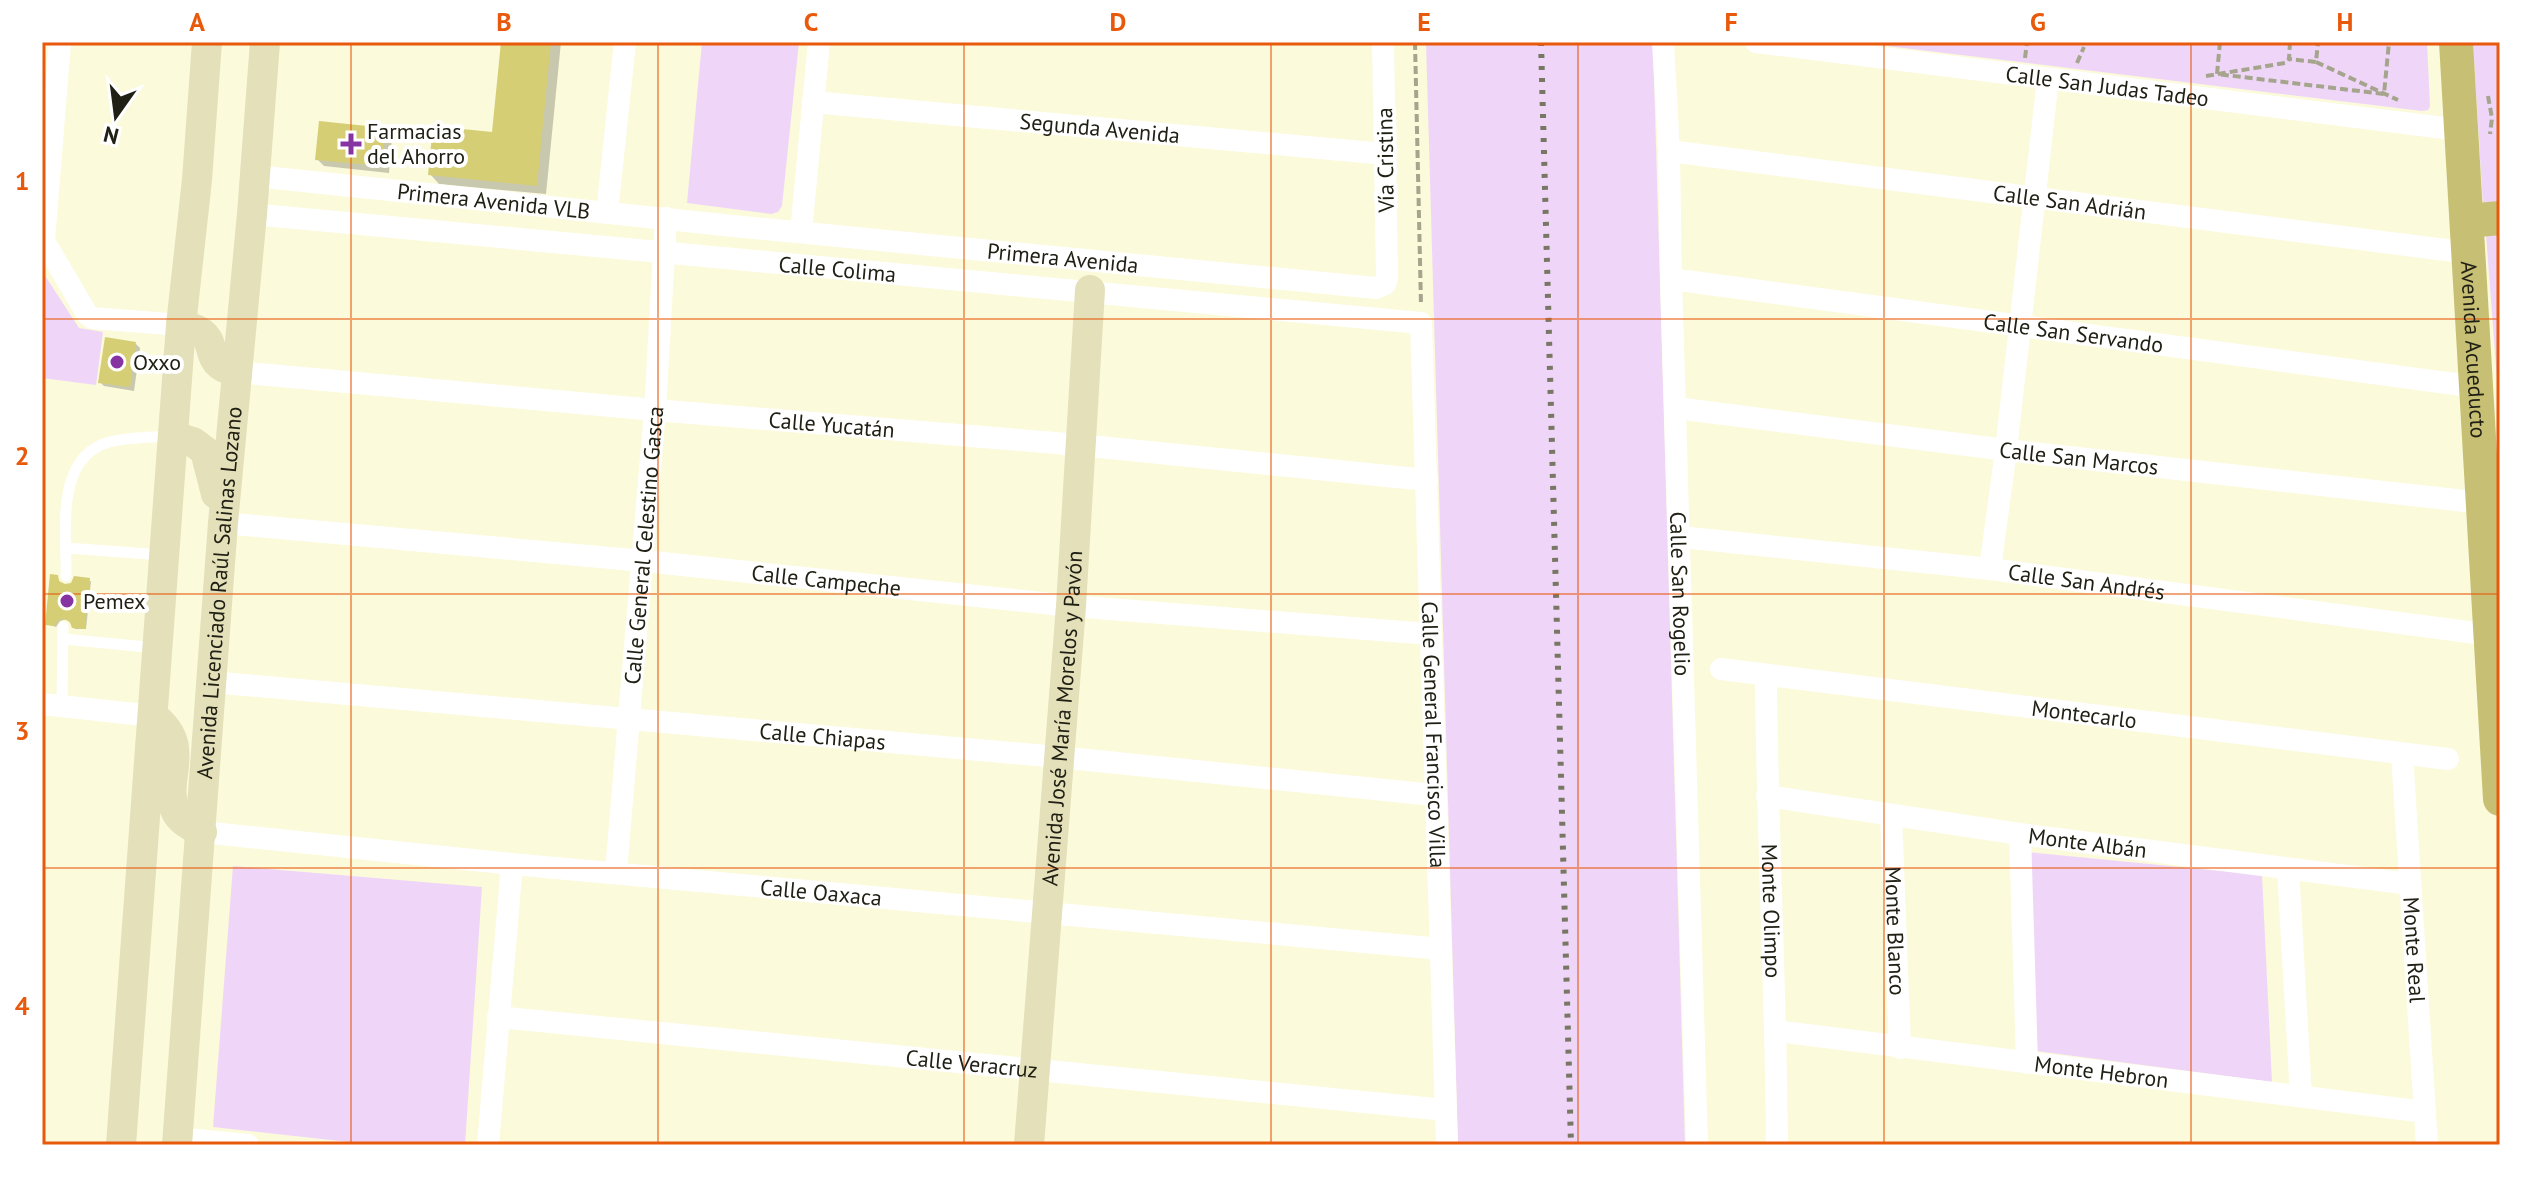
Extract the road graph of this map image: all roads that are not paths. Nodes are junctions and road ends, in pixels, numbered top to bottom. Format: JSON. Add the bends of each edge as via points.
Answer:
{"nodes":[{"id":1,"x":60,"y":42,"type":"edge"},
{"id":2,"x":207,"y":42,"type":"edge"},
{"id":3,"x":265,"y":42,"type":"edge"},
{"id":4,"x":625,"y":42,"type":"edge"},
{"id":5,"x":819,"y":42,"type":"edge"},
{"id":6,"x":1383,"y":42,"type":"edge"},
{"id":7,"x":1663,"y":42,"type":"edge"},
{"id":8,"x":1756,"y":42,"type":"edge"},
{"id":9,"x":2456,"y":42,"type":"edge"},
{"id":10,"x":2048,"y":79,"type":"junction"},
{"id":11,"x":813,"y":102,"type":"junction"},
{"id":12,"x":48,"y":114,"type":"edge"},
{"id":13,"x":2460,"y":130,"type":"junction"},
{"id":14,"x":1669,"y":151,"type":"junction"},
{"id":15,"x":1385,"y":154,"type":"junction"},
{"id":16,"x":255,"y":176,"type":"junction"},
{"id":17,"x":2035,"y":198,"type":"junction"},
{"id":18,"x":607,"y":213,"type":"junction"},
{"id":19,"x":252,"y":214,"type":"junction"},
{"id":20,"x":666,"y":218,"type":"junction"},
{"id":21,"x":733,"y":226,"type":"joint"},
{"id":22,"x":2479,"y":230,"type":"edge"},
{"id":23,"x":801,"y":232,"type":"junction"},
{"id":24,"x":43,"y":241,"type":"edge"},
{"id":25,"x":663,"y":255,"type":"junction"},
{"id":26,"x":1387,"y":278,"type":"joint"},
{"id":27,"x":1671,"y":279,"type":"junction"},
{"id":28,"x":1090,"y":290,"type":"junction"},
{"id":29,"x":1421,"y":323,"type":"joint"},
{"id":30,"x":181,"y":325,"type":"junction"},
{"id":31,"x":2019,"y":325,"type":"junction"},
{"id":32,"x":236,"y":372,"type":"junction"},
{"id":33,"x":2477,"y":387,"type":"junction"},
{"id":34,"x":1676,"y":408,"type":"junction"},
{"id":35,"x":655,"y":410,"type":"junction"},
{"id":36,"x":173,"y":436,"type":"junction"},
{"id":37,"x":1080,"y":445,"type":"junction"},
{"id":38,"x":2006,"y":450,"type":"junction"},
{"id":39,"x":1427,"y":480,"type":"junction"},
{"id":40,"x":2483,"y":503,"type":"junction"},
{"id":41,"x":223,"y":523,"type":"junction"},
{"id":42,"x":1681,"y":537,"type":"junction"},
{"id":43,"x":67,"y":548,"type":"junction"},
{"id":44,"x":164,"y":555,"type":"junction"},
{"id":45,"x":644,"y":561,"type":"junction"},
{"id":46,"x":1990,"y":569,"type":"junction"},
{"id":47,"x":66,"y":576,"type":"dead end"},
{"id":48,"x":2494,"y":594,"type":"edge"},
{"id":49,"x":1071,"y":606,"type":"junction"},
{"id":50,"x":1430,"y":634,"type":"junction"},
{"id":51,"x":2491,"y":635,"type":"junction"},
{"id":52,"x":157,"y":648,"type":"junction"},
{"id":53,"x":1721,"y":669,"type":"dead end"},
{"id":54,"x":1766,"y":675,"type":"junction"},
{"id":55,"x":211,"y":682,"type":"junction"},
{"id":56,"x":52,"y":705,"type":"edge"},
{"id":57,"x":153,"y":716,"type":"junction"},
{"id":58,"x":630,"y":718,"type":"junction"},
{"id":59,"x":2402,"y":754,"type":"junction"},
{"id":60,"x":1058,"y":757,"type":"junction"},
{"id":61,"x":2448,"y":759,"type":"dead end"},
{"id":62,"x":1434,"y":795,"type":"junction"},
{"id":63,"x":1767,"y":796,"type":"junction"},
{"id":64,"x":2500,"y":799,"type":"edge"},
{"id":65,"x":1891,"y":815,"type":"junction"},
{"id":66,"x":202,"y":832,"type":"junction"},
{"id":67,"x":2020,"y":834,"type":"junction"},
{"id":68,"x":512,"y":864,"type":"junction"},
{"id":69,"x":2288,"y":869,"type":"junction"},
{"id":70,"x":616,"y":872,"type":"junction"},
{"id":71,"x":2410,"y":884,"type":"junction"},
{"id":72,"x":1047,"y":911,"type":"junction"},
{"id":73,"x":1441,"y":949,"type":"junction"},
{"id":74,"x":498,"y":1017,"type":"junction"},
{"id":75,"x":1776,"y":1031,"type":"junction"},
{"id":76,"x":1900,"y":1048,"type":"junction"},
{"id":77,"x":2027,"y":1063,"type":"junction"},
{"id":78,"x":1035,"y":1069,"type":"junction"},
{"id":79,"x":2301,"y":1096,"type":"junction"},
{"id":80,"x":1445,"y":1110,"type":"junction"},
{"id":81,"x":2425,"y":1112,"type":"junction"},
{"id":82,"x":177,"y":1141,"type":"edge"},
{"id":83,"x":121,"y":1145,"type":"edge"},
{"id":84,"x":248,"y":1145,"type":"edge"},
{"id":85,"x":488,"y":1145,"type":"edge"},
{"id":86,"x":1029,"y":1145,"type":"edge"},
{"id":87,"x":1447,"y":1145,"type":"edge"},
{"id":88,"x":1697,"y":1145,"type":"edge"},
{"id":89,"x":1777,"y":1145,"type":"edge"},
{"id":90,"x":2427,"y":1145,"type":"edge"}],
"edges":[{"from":1,"to":12,"type":"street"},
{"from":2,"to":30,"type":"main road"},
{"from":3,"to":16,"type":"main road","name":"Avenida Licenciado Raúl Salinas Lozano"},
{"from":4,"to":18,"type":"street"},
{"from":5,"to":11,"type":"street"},
{"from":6,"to":15,"type":"street","name":"Vía Cristina"},
{"from":7,"to":14,"type":"street","name":"Calle San Rogelio"},
{"from":8,"to":10,"type":"street","name":"Calle San Judas Tadeo"},
{"from":9,"to":13,"type":"main road","name":"Avenida Acueducto"},
{"from":10,"to":13,"type":"street","name":"Calle San Judas Tadeo"},
{"from":10,"to":17,"type":"street"},
{"from":11,"to":15,"type":"street","name":"Segunda Avenida"},
{"from":11,"to":23,"type":"street"},
{"from":12,"to":24,"type":"street"},
{"from":13,"to":22,"type":"main road","name":"Avenida Acueducto"},
{"from":14,"to":17,"type":"street","name":"Calle San Adrián"},
{"from":14,"to":27,"type":"street","name":"Calle San Rogelio"},
{"from":15,"to":26,"type":"street","name":"Vía Cristina"},
{"from":16,"to":18,"type":"street","name":"Primera Avenida VLB"},
{"from":16,"to":19,"type":"main road","name":"Avenida Licenciado Raúl Salinas Lozano"},
{"from":17,"to":22,"type":"street","name":"Calle San Adrián"},
{"from":17,"to":31,"type":"street"},
{"from":18,"to":20,"type":"street","name":"Primera Avenida VLB"},
{"from":19,"to":25,"type":"street","name":"Calle Colima"},
{"from":19,"to":32,"type":"main road","name":"Avenida Licenciado Raúl Salinas Lozano"},
{"from":20,"to":21,"type":"street","name":"Primera Avenida VLB"},
{"from":20,"to":25,"type":"street","name":"Calle General Celestino Gasca"},
{"from":21,"to":23,"type":"street","name":"Primera Avenida"},
{"from":22,"to":33,"type":"main road","name":"Avenida Acueducto"},
{"from":23,"to":26,"type":"street","name":"Primera Avenida","via":[[1366,288],[1382,286]]},
{"from":24,"to":30,"type":"street","via":[[92,318]]},
{"from":25,"to":28,"type":"street","name":"Calle Colima"},
{"from":25,"to":35,"type":"street","name":"Calle General Celestino Gasca"},
{"from":27,"to":31,"type":"street","name":"Calle San Servando"},
{"from":27,"to":34,"type":"street","name":"Calle San Rogelio"},
{"from":28,"to":29,"type":"street","name":"Calle Colima"},
{"from":28,"to":37,"type":"main road","name":"Avenida José María Morelos y Pavón"},
{"from":29,"to":39,"type":"street","name":"Calle General Francisco Villa"},
{"from":30,"to":32,"type":"main road","via":[[199,330],[215,362]]},
{"from":30,"to":36,"type":"main road"},
{"from":31,"to":33,"type":"street","name":"Calle San Servando"},
{"from":31,"to":38,"type":"street"},
{"from":32,"to":35,"type":"street","name":"Calle Yucatán"},
{"from":32,"to":41,"type":"main road","name":"Avenida Licenciado Raúl Salinas Lozano"},
{"from":33,"to":40,"type":"main road","name":"Avenida Acueducto"},
{"from":34,"to":38,"type":"street","name":"Calle San Marcos"},
{"from":34,"to":42,"type":"street","name":"Calle San Rogelio"},
{"from":35,"to":37,"type":"street","name":"Calle Yucatán"},
{"from":35,"to":45,"type":"street","name":"Calle General Celestino Gasca"},
{"from":36,"to":41,"type":"main road","via":[[205,451]]},
{"from":36,"to":43,"type":"lane","via":[[106,443],[81,462],[69,483]]},
{"from":36,"to":44,"type":"main road"},
{"from":37,"to":39,"type":"street","name":"Calle Yucatán"},
{"from":37,"to":49,"type":"main road","name":"Avenida José María Morelos y Pavón"},
{"from":38,"to":40,"type":"street","name":"Calle San Marcos"},
{"from":38,"to":46,"type":"street"},
{"from":39,"to":50,"type":"street","name":"Calle General Francisco Villa"},
{"from":40,"to":48,"type":"main road","name":"Avenida Acueducto"},
{"from":41,"to":45,"type":"street","name":"Calle Campeche"},
{"from":41,"to":55,"type":"main road","name":"Avenida Licenciado Raúl Salinas Lozano"},
{"from":42,"to":46,"type":"street","name":"Calle San Andrés"},
{"from":42,"to":88,"type":"street","name":"Calle San Rogelio"},
{"from":43,"to":44,"type":"lane"},
{"from":43,"to":47,"type":"lane"},
{"from":44,"to":52,"type":"main road"},
{"from":45,"to":49,"type":"street","name":"Calle Campeche"},
{"from":45,"to":58,"type":"street","name":"Calle General Celestino Gasca"},
{"from":46,"to":51,"type":"street","name":"Calle San Andrés"},
{"from":48,"to":51,"type":"main road","name":"Avenida Acueducto"},
{"from":49,"to":50,"type":"street","name":"Calle Campeche"},
{"from":49,"to":60,"type":"main road","name":"Avenida José María Morelos y Pavón"},
{"from":50,"to":62,"type":"street","name":"Calle General Francisco Villa"},
{"from":51,"to":64,"type":"main road","name":"Avenida Acueducto"},
{"from":52,"to":56,"type":"lane","via":[[63,633]]},
{"from":52,"to":57,"type":"main road"},
{"from":53,"to":54,"type":"street","name":"Montecarlo"},
{"from":54,"to":59,"type":"street","name":"Montecarlo"},
{"from":54,"to":63,"type":"street","name":"Monte Olimpo"},
{"from":55,"to":58,"type":"street","name":"Calle Chiapas"},
{"from":55,"to":66,"type":"main road","name":"Avenida Licenciado Raúl Salinas Lozano"},
{"from":56,"to":57,"type":"street"},
{"from":57,"to":66,"type":"main road","via":[[170,732],[174,747],[176,812]]},
{"from":57,"to":83,"type":"main road"},
{"from":58,"to":60,"type":"street","name":"Calle Chiapas"},
{"from":58,"to":70,"type":"street","name":"Calle General Celestino Gasca"},
{"from":59,"to":61,"type":"street","name":"Montecarlo"},
{"from":59,"to":71,"type":"street","name":"Monte Real"},
{"from":60,"to":62,"type":"street","name":"Calle Chiapas"},
{"from":60,"to":72,"type":"main road","name":"Avenida José María Morelos y Pavón"},
{"from":62,"to":73,"type":"street","name":"Calle General Francisco Villa"},
{"from":63,"to":65,"type":"street","name":"Monte Albán"},
{"from":63,"to":75,"type":"street","name":"Monte Olimpo"},
{"from":65,"to":67,"type":"street","name":"Monte Albán"},
{"from":65,"to":76,"type":"street","name":"Monte Blanco"},
{"from":66,"to":68,"type":"street","name":"Calle Oaxaca"},
{"from":66,"to":82,"type":"main road","name":"Avenida Licenciado Raúl Salinas Lozano"},
{"from":67,"to":69,"type":"street","name":"Monte Albán"},
{"from":67,"to":77,"type":"street"},
{"from":68,"to":70,"type":"street","name":"Calle Oaxaca"},
{"from":68,"to":74,"type":"street"},
{"from":69,"to":71,"type":"street","name":"Monte Albán"},
{"from":69,"to":79,"type":"street"},
{"from":70,"to":72,"type":"street","name":"Calle Oaxaca"},
{"from":71,"to":81,"type":"street","name":"Monte Real"},
{"from":72,"to":73,"type":"street","name":"Calle Oaxaca"},
{"from":72,"to":78,"type":"main road","name":"Avenida José María Morelos y Pavón"},
{"from":73,"to":80,"type":"street","name":"Calle General Francisco Villa"},
{"from":74,"to":78,"type":"street","name":"Calle Veracruz"},
{"from":74,"to":85,"type":"street"},
{"from":75,"to":76,"type":"street","name":"Monte Hebron"},
{"from":75,"to":89,"type":"street","name":"Monte Olimpo"},
{"from":76,"to":77,"type":"street","name":"Monte Hebron"},
{"from":77,"to":79,"type":"street","name":"Monte Hebron"},
{"from":78,"to":80,"type":"street","name":"Calle Veracruz"},
{"from":78,"to":86,"type":"main road","name":"Avenida José María Morelos y Pavón"},
{"from":79,"to":81,"type":"street","name":"Monte Hebron"},
{"from":80,"to":87,"type":"street","name":"Calle General Francisco Villa"},
{"from":81,"to":90,"type":"street","name":"Monte Real"},
{"from":82,"to":84,"type":"street"}]}
